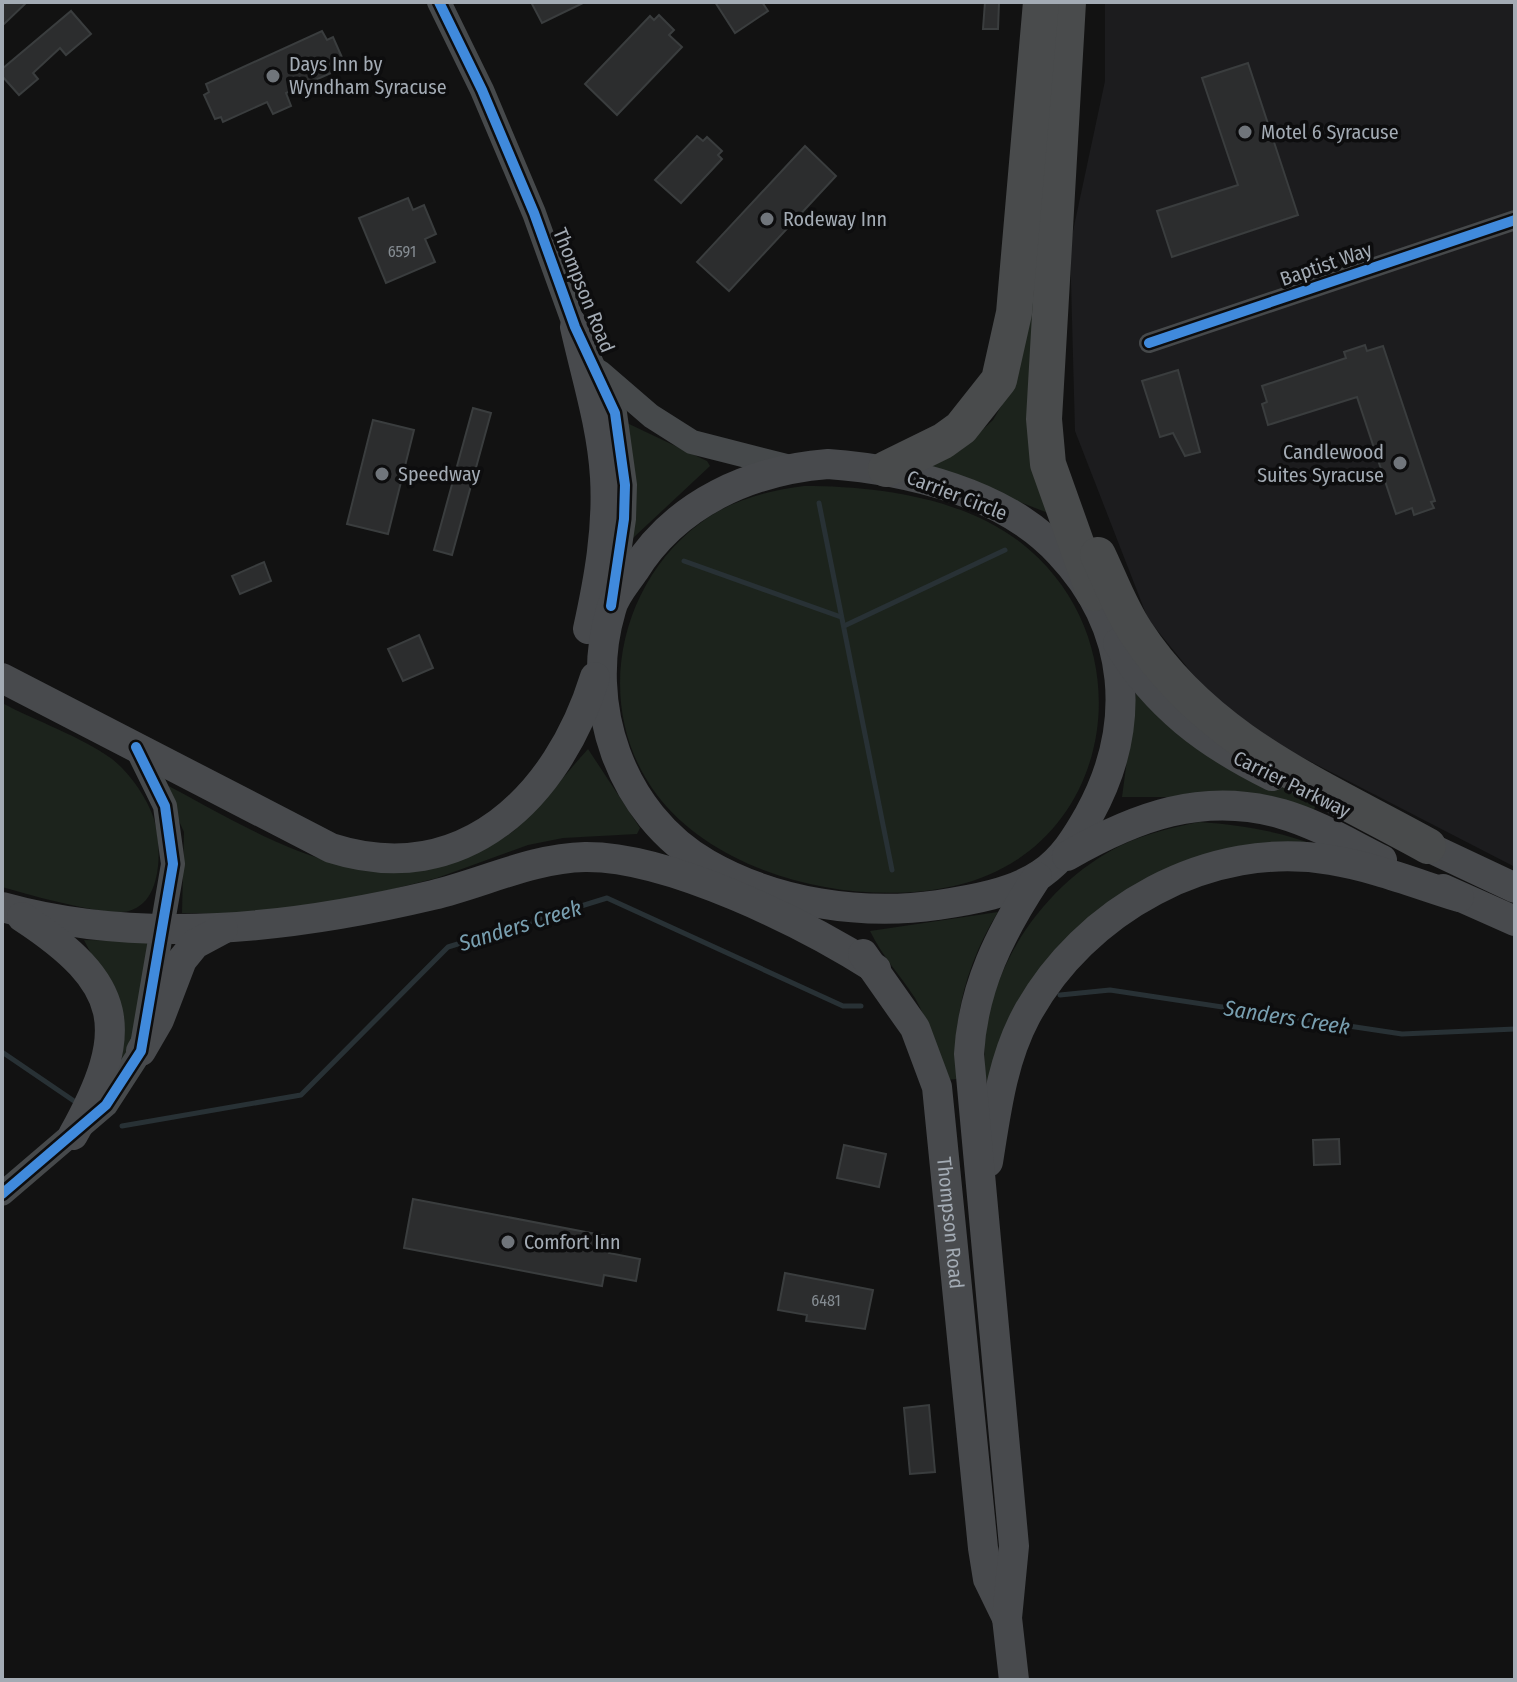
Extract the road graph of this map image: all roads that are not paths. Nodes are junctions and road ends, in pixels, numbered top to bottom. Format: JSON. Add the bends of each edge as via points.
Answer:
{"nodes":[{"id":1,"x":439,"y":2,"type":"edge"},
{"id":2,"x":1041,"y":2,"type":"edge"},
{"id":3,"x":1068,"y":2,"type":"edge"},
{"id":4,"x":1515,"y":220,"type":"edge"},
{"id":5,"x":575,"y":327,"type":"junction"},
{"id":6,"x":1149,"y":343,"type":"dead end"},
{"id":7,"x":596,"y":368,"type":"junction"},
{"id":8,"x":1044,"y":419,"type":"junction"},
{"id":9,"x":790,"y":467,"type":"junction"},
{"id":10,"x":886,"y":469,"type":"junction"},
{"id":11,"x":1094,"y":593,"type":"junction"},
{"id":12,"x":611,"y":606,"type":"junction"},
{"id":13,"x":1109,"y":627,"type":"junction"},
{"id":14,"x":602,"y":652,"type":"junction"},
{"id":15,"x":2,"y":678,"type":"edge"},
{"id":16,"x":136,"y":747,"type":"junction"},
{"id":17,"x":560,"y":756,"type":"junction"},
{"id":18,"x":1428,"y":846,"type":"junction"},
{"id":19,"x":704,"y":863,"type":"junction"},
{"id":20,"x":1048,"y":869,"type":"junction"},
{"id":21,"x":1515,"y":888,"type":"edge"},
{"id":22,"x":773,"y":893,"type":"junction"},
{"id":23,"x":1459,"y":897,"type":"junction"},
{"id":24,"x":6,"y":908,"type":"edge"},
{"id":25,"x":376,"y":908,"type":"junction"},
{"id":26,"x":1515,"y":921,"type":"edge"},
{"id":27,"x":163,"y":927,"type":"junction"},
{"id":28,"x":223,"y":929,"type":"junction"},
{"id":29,"x":876,"y":969,"type":"junction"},
{"id":30,"x":141,"y":1051,"type":"junction"},
{"id":31,"x":73,"y":1135,"type":"junction"},
{"id":32,"x":2,"y":1194,"type":"edge"},
{"id":33,"x":981,"y":1211,"type":"junction"},
{"id":34,"x":1007,"y":1618,"type":"junction"},
{"id":35,"x":1014,"y":1680,"type":"edge"}],
"edges":[{"from":1,"to":5,"type":"street","name":"Thompson Road","via":[[534,213]]},
{"from":2,"to":10,"type":"highway","via":[[1014,313],[999,380],[961,428]]},
{"from":3,"to":8,"type":"highway"},
{"from":4,"to":6,"type":"street","name":"Baptist Way"},
{"from":5,"to":7,"type":"street","name":"Thompson Road"},
{"from":5,"to":17,"type":"main road","via":[[602,446],[605,508],[597,588]]},
{"from":7,"to":9,"type":"street","name":"Thompson Road","via":[[651,416],[692,442]]},
{"from":7,"to":12,"type":"street","name":"Thompson Road","via":[[615,413],[625,485]]},
{"from":8,"to":11,"type":"highway","via":[[1048,464]]},
{"from":8,"to":18,"type":"highway","via":[[1123,610],[1179,689],[1218,725],[1270,759]]},
{"from":9,"to":10,"type":"main road","name":"Carrier Circle"},
{"from":9,"to":12,"type":"main road","name":"Carrier Circle","via":[[709,497],[679,519],[641,559]]},
{"from":10,"to":11,"type":"main road","name":"Carrier Circle","via":[[1000,509],[1058,550]]},
{"from":11,"to":13,"type":"main road","name":"Carrier Circle"},
{"from":12,"to":14,"type":"main road","name":"Carrier Circle"},
{"from":13,"to":18,"type":"main road","name":"Carrier Parkway","via":[[1166,707],[1210,744]]},
{"from":13,"to":20,"type":"main road","name":"Carrier Circle","via":[[1122,692],[1115,752],[1102,791]]},
{"from":14,"to":17,"type":"main road","via":[[586,705]]},
{"from":14,"to":19,"type":"main road","name":"Carrier Circle","via":[[602,707],[613,750],[652,818]]},
{"from":15,"to":16,"type":"main road"},
{"from":16,"to":17,"type":"main road","via":[[331,848],[376,857],[412,857],[477,840],[518,808]]},
{"from":16,"to":27,"type":"street","via":[[165,806],[172,841]]},
{"from":18,"to":21,"type":"main road","name":"Carrier Parkway"},
{"from":19,"to":22,"type":"main road","name":"Carrier Circle"},
{"from":19,"to":25,"type":"main road","via":[[630,840],[585,842],[525,852]]},
{"from":20,"to":22,"type":"main road","name":"Carrier Circle","via":[[982,896],[920,908],[836,905]]},
{"from":20,"to":23,"type":"main road","name":"Carrier Parkway","via":[[1131,821],[1208,806],[1245,808],[1281,813],[1315,827]]},
{"from":20,"to":33,"type":"main road","name":"Thompson Road","via":[[997,943],[971,1020]]},
{"from":22,"to":29,"type":"main road","name":"Thompson Road","via":[[844,933]]},
{"from":23,"to":26,"type":"main road","name":"Carrier Parkway"},
{"from":23,"to":33,"type":"main road","via":[[1329,859],[1272,858],[1190,874],[1111,916],[1082,942],[1026,1017],[1008,1059]]},
{"from":24,"to":27,"type":"main road","via":[[36,916]]},
{"from":24,"to":31,"type":"main road","via":[[57,940],[99,985],[110,1024],[110,1052],[103,1080]]},
{"from":25,"to":28,"type":"main road"},
{"from":25,"to":29,"type":"main road","via":[[555,861],[627,860],[697,882],[819,934]]},
{"from":27,"to":28,"type":"main road"},
{"from":27,"to":30,"type":"street"},
{"from":28,"to":30,"type":"main road","via":[[195,944],[182,960]]},
{"from":29,"to":34,"type":"main road","name":"Thompson Road","via":[[915,1028],[937,1087],[983,1548],[988,1579]]},
{"from":30,"to":31,"type":"street","via":[[106,1105]]},
{"from":31,"to":32,"type":"street"},
{"from":33,"to":34,"type":"main road","name":"Thompson Road","via":[[1014,1546]]},
{"from":34,"to":35,"type":"main road","name":"Thompson Road"}]}
